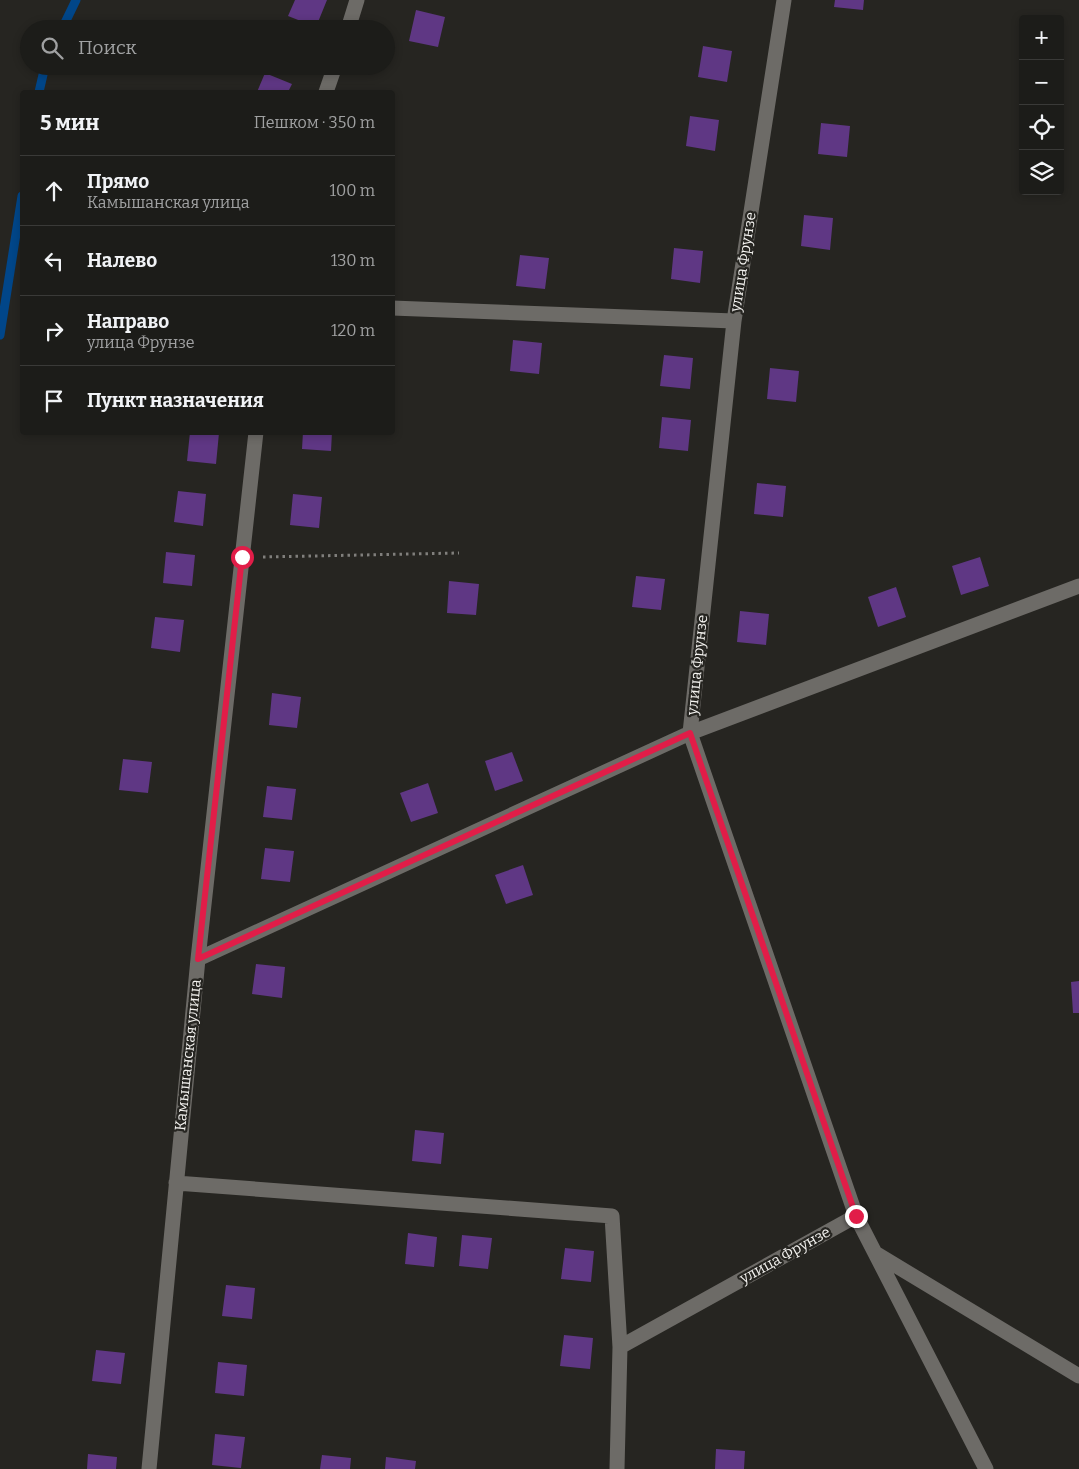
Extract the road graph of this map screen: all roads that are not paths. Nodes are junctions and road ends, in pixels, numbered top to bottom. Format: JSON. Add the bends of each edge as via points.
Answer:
{"nodes":[{"id":1,"x":357,"y":0,"type":"edge"},
{"id":2,"x":784,"y":0,"type":"edge"},
{"id":3,"x":351,"y":20,"type":"edge"},
{"id":4,"x":332,"y":75,"type":"edge"},
{"id":5,"x":327,"y":90,"type":"edge"},
{"id":6,"x":395,"y":308,"type":"edge"},
{"id":7,"x":734,"y":321,"type":"junction"},
{"id":8,"x":256,"y":435,"type":"edge"},
{"id":9,"x":1079,"y":586,"type":"edge"},
{"id":10,"x":690,"y":733,"type":"junction"},
{"id":11,"x":198,"y":959,"type":"junction"},
{"id":12,"x":176,"y":1184,"type":"junction"},
{"id":13,"x":856,"y":1216,"type":"junction"},
{"id":14,"x":875,"y":1253,"type":"junction"},
{"id":15,"x":620,"y":1347,"type":"junction"},
{"id":16,"x":1079,"y":1376,"type":"edge"},
{"id":17,"x":149,"y":1469,"type":"edge"},
{"id":18,"x":617,"y":1469,"type":"edge"},
{"id":19,"x":986,"y":1469,"type":"edge"}],
"edges":[{"from":1,"to":3,"type":"street"},
{"from":2,"to":7,"type":"street","name":"улица Фрунзе"},
{"from":4,"to":5,"type":"street"},
{"from":6,"to":7,"type":"street"},
{"from":7,"to":10,"type":"street","name":"улица Фрунзе"},
{"from":8,"to":11,"type":"street","name":"Камышанская улица"},
{"from":9,"to":10,"type":"street"},
{"from":10,"to":11,"type":"street"},
{"from":10,"to":13,"type":"street","name":"улица Фрунзе"},
{"from":11,"to":12,"type":"street","name":"Камышанская улица"},
{"from":12,"to":15,"type":"street","via":[[612,1216]]},
{"from":12,"to":17,"type":"street","name":"Камышанская улица"},
{"from":13,"to":14,"type":"street"},
{"from":13,"to":15,"type":"street","name":"улица Фрунзе"},
{"from":14,"to":16,"type":"street"},
{"from":14,"to":19,"type":"street"},
{"from":15,"to":18,"type":"street"}]}
